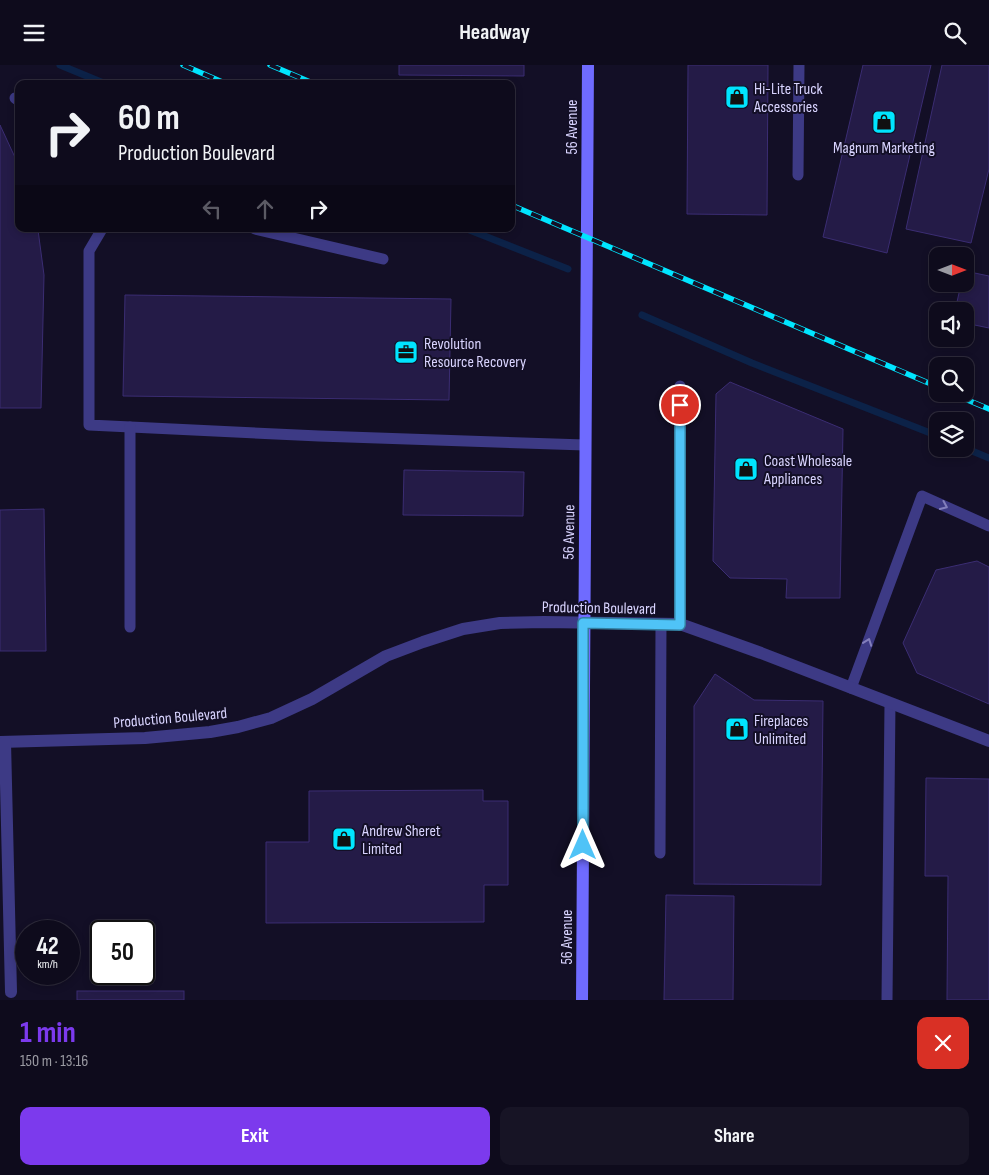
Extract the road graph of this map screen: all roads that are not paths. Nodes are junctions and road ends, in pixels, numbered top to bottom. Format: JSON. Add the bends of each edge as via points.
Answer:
{"nodes":[{"id":1,"x":588,"y":65,"type":"edge"},
{"id":2,"x":799,"y":65,"type":"edge"},
{"id":3,"x":798,"y":175,"type":"dead end"},
{"id":4,"x":100,"y":232,"type":"edge"},
{"id":5,"x":268,"y":232,"type":"edge"},
{"id":6,"x":383,"y":259,"type":"dead end"},
{"id":7,"x":680,"y":386,"type":"dead end"},
{"id":8,"x":130,"y":427,"type":"junction"},
{"id":9,"x":585,"y":445,"type":"junction"},
{"id":10,"x":989,"y":526,"type":"edge"},
{"id":11,"x":583,"y":623,"type":"junction"},
{"id":12,"x":661,"y":625,"type":"junction"},
{"id":13,"x":680,"y":625,"type":"junction"},
{"id":14,"x":130,"y":627,"type":"dead end"},
{"id":15,"x":851,"y":688,"type":"junction"},
{"id":16,"x":890,"y":703,"type":"junction"},
{"id":17,"x":989,"y":741,"type":"edge"},
{"id":18,"x":2,"y":742,"type":"edge"},
{"id":19,"x":660,"y":853,"type":"dead end"},
{"id":20,"x":11,"y":992,"type":"dead end"},
{"id":21,"x":582,"y":1000,"type":"edge"},
{"id":22,"x":887,"y":1000,"type":"edge"}],
"edges":[{"from":1,"to":9,"type":"main road","name":"56 Avenue"},
{"from":2,"to":3,"type":"lane"},
{"from":4,"to":8,"type":"lane","via":[[89,251],[89,425]]},
{"from":5,"to":6,"type":"lane"},
{"from":7,"to":13,"type":"lane"},
{"from":8,"to":9,"type":"lane"},
{"from":8,"to":14,"type":"lane"},
{"from":9,"to":11,"type":"main road","name":"56 Avenue"},
{"from":15,"to":10,"type":"lane","one_way":true,"via":[[922,496]]},
{"from":11,"to":12,"type":"street","name":"Production Boulevard"},
{"from":11,"to":18,"type":"street","name":"Production Boulevard","via":[[500,623],[463,629],[386,656],[312,699],[238,727],[145,738]]},
{"from":11,"to":21,"type":"main road","name":"56 Avenue"},
{"from":12,"to":13,"type":"street","name":"Production Boulevard"},
{"from":12,"to":19,"type":"lane"},
{"from":13,"to":15,"type":"street","name":"Production Boulevard"},
{"from":15,"to":16,"type":"street","name":"Production Boulevard"},
{"from":16,"to":17,"type":"street","name":"Production Boulevard"},
{"from":16,"to":22,"type":"lane"},
{"from":18,"to":20,"type":"street"}]}
